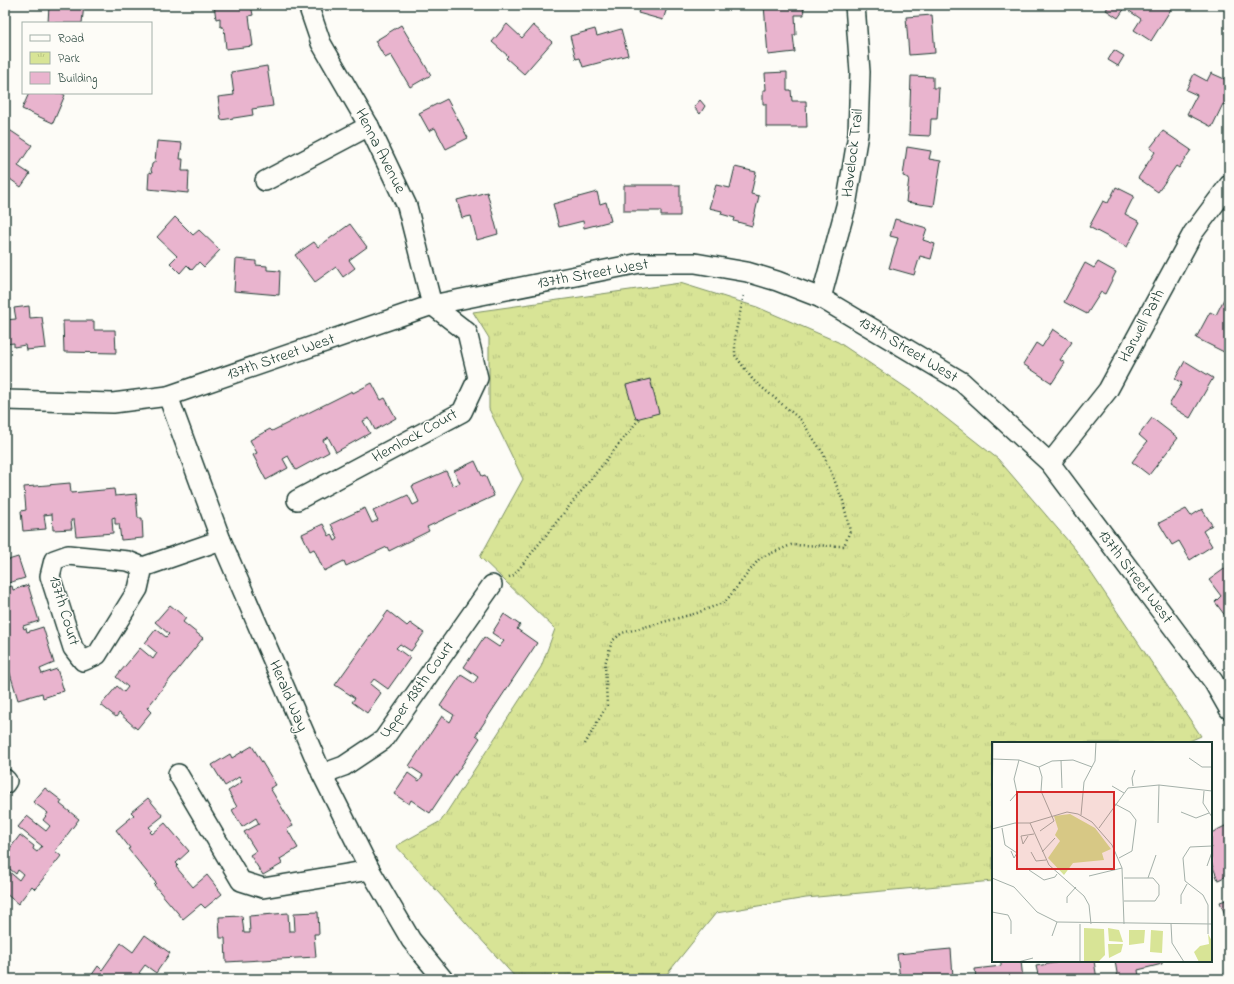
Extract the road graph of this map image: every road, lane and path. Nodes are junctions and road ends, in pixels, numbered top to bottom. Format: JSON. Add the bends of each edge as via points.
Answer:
{"nodes":[{"id":1,"x":308,"y":5,"type":"edge"},
{"id":2,"x":855,"y":5,"type":"edge"},
{"id":3,"x":369,"y":126,"type":"junction"},
{"id":4,"x":265,"y":181,"type":"dead end"},
{"id":5,"x":1229,"y":186,"type":"edge"},
{"id":6,"x":744,"y":295,"type":"dead end"},
{"id":7,"x":820,"y":298,"type":"junction"},
{"id":8,"x":432,"y":305,"type":"junction"},
{"id":9,"x":168,"y":396,"type":"junction"},
{"id":10,"x":5,"y":400,"type":"edge"},
{"id":11,"x":640,"y":418,"type":"dead end"},
{"id":12,"x":1050,"y":463,"type":"junction"},
{"id":13,"x":297,"y":500,"type":"dead end"},
{"id":14,"x":221,"y":540,"type":"junction"},
{"id":15,"x":143,"y":567,"type":"junction"},
{"id":16,"x":492,"y":585,"type":"joint"},
{"id":17,"x":1229,"y":710,"type":"edge"},
{"id":18,"x":585,"y":744,"type":"dead end"},
{"id":19,"x":178,"y":774,"type":"dead end"},
{"id":20,"x":322,"y":774,"type":"junction"},
{"id":21,"x":5,"y":779,"type":"edge"},
{"id":22,"x":5,"y":784,"type":"edge"},
{"id":23,"x":370,"y":870,"type":"junction"},
{"id":24,"x":442,"y":979,"type":"edge"}],
"edges":[{"from":1,"to":3,"type":"street","name":"Henna Avenue","via":[[321,43]]},
{"from":2,"to":7,"type":"street","name":"Havelock Trail","via":[[860,72],[858,134],[846,206]]},
{"from":3,"to":4,"type":"street"},
{"from":3,"to":8,"type":"street","name":"Henna Avenue","via":[[407,206]]},
{"from":5,"to":12,"type":"street","name":"Harwell Path","via":[[1193,233],[1108,390]]},
{"from":6,"to":18,"type":"path","via":[[735,335],[735,355],[754,380],[801,420],[823,453],[843,501],[850,531],[844,546],[791,545],[760,558],[725,602],[697,613],[622,633],[612,641],[605,664],[607,705]]},
{"from":7,"to":8,"type":"street","name":"137th Street West","via":[[747,272],[695,263],[640,263]]},
{"from":7,"to":12,"type":"street","name":"137th Street West","via":[[962,382]]},
{"from":8,"to":9,"type":"street","name":"137th Street West"},
{"from":8,"to":13,"type":"street","name":"Hemlock Court","via":[[467,332],[478,378],[462,412]]},
{"from":9,"to":10,"type":"street","name":"137th Street West","via":[[113,403]]},
{"from":9,"to":14,"type":"street","name":"Herald Way"},
{"from":11,"to":16,"type":"path","via":[[514,575]]},
{"from":12,"to":17,"type":"street","name":"137th Street West","via":[[1212,681]]},
{"from":14,"to":15,"type":"street"},
{"from":14,"to":20,"type":"street","name":"Herald Way"},
{"from":15,"to":15,"type":"street","name":"137th Court","via":[[128,561],[68,555],[54,560],[50,576],[73,648],[83,661],[97,655],[138,589]]},
{"from":16,"to":20,"type":"street","name":"Upper 138th Court","via":[[383,740],[344,766]]},
{"from":19,"to":23,"type":"street","via":[[241,881],[263,888]]},
{"from":20,"to":23,"type":"street","name":"Herald Way"},
{"from":21,"to":22,"type":"street"},
{"from":23,"to":24,"type":"street","name":"Herald Way","via":[[411,940]]}]}
